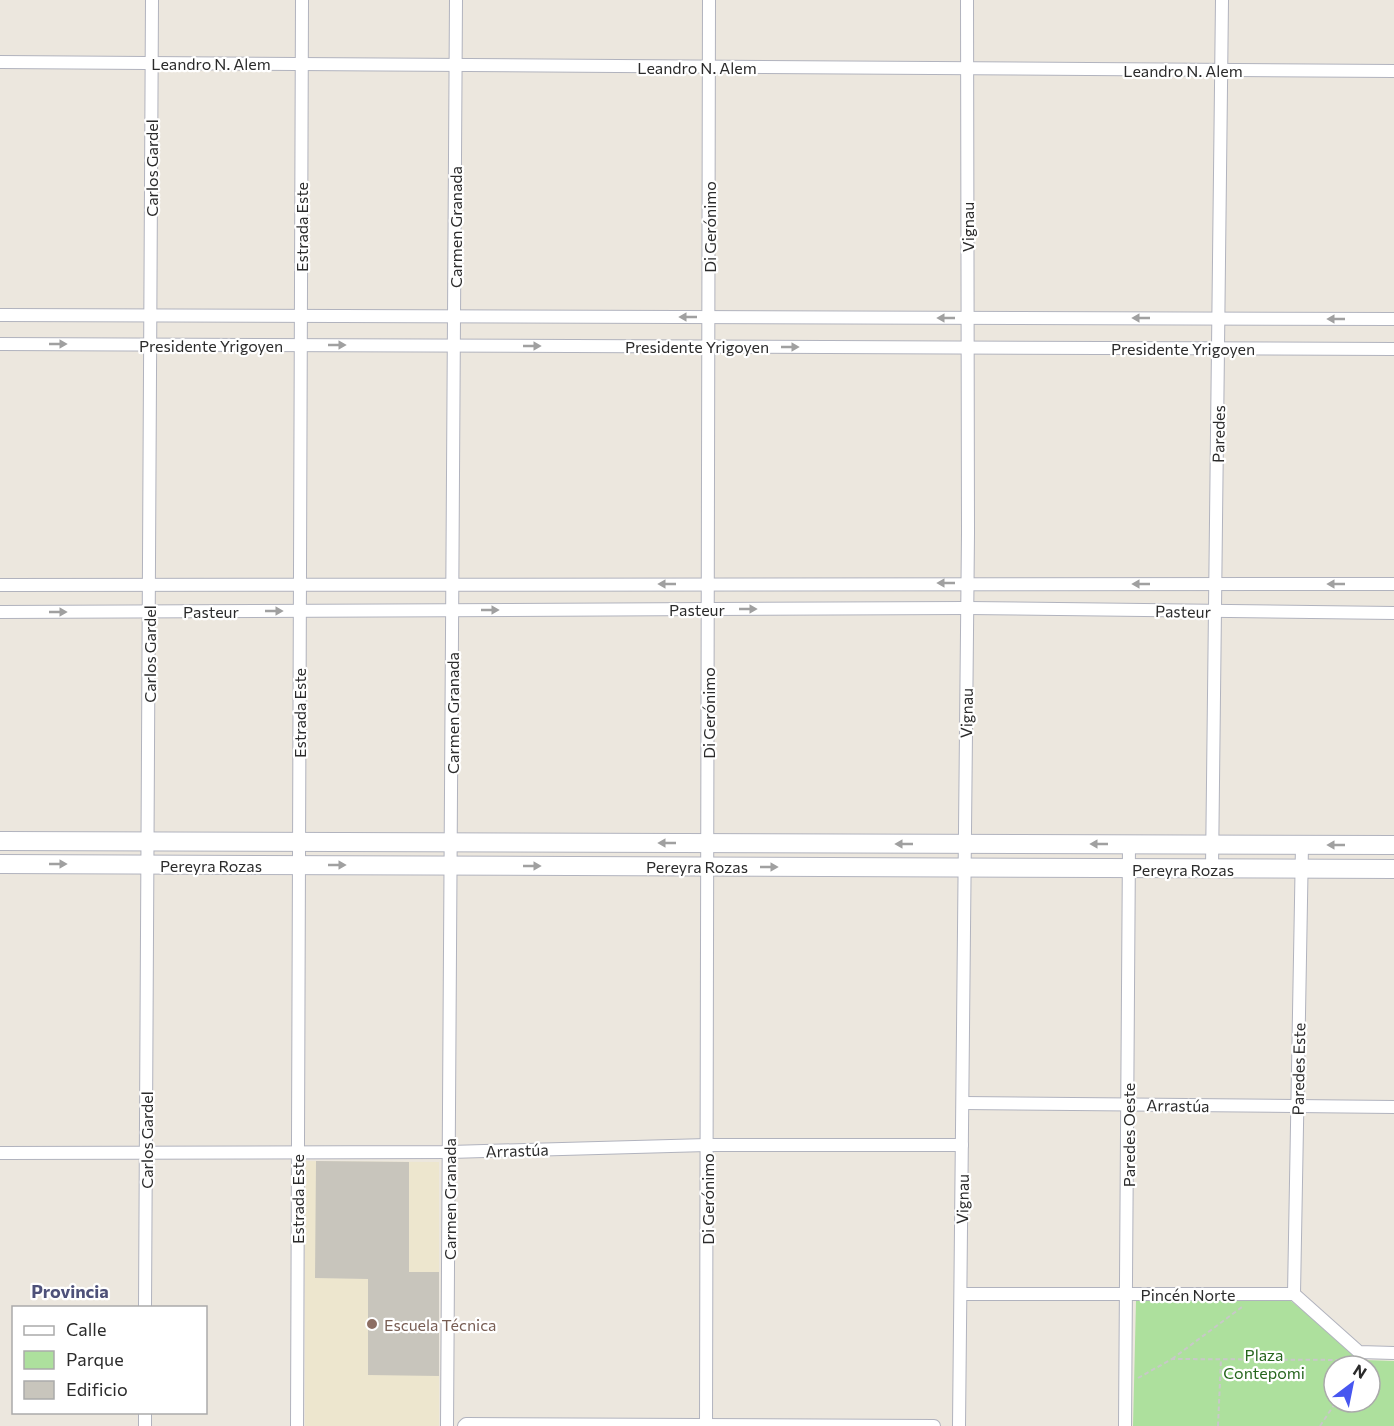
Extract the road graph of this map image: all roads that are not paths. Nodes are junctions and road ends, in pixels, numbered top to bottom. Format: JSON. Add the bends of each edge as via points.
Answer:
{"nodes":[{"id":1,"x":152,"y":0,"type":"edge"},
{"id":2,"x":302,"y":0,"type":"edge"},
{"id":3,"x":456,"y":0,"type":"edge"},
{"id":4,"x":709,"y":0,"type":"edge"},
{"id":5,"x":967,"y":0,"type":"edge"},
{"id":6,"x":1222,"y":0,"type":"edge"},
{"id":7,"x":0,"y":62,"type":"edge"},
{"id":8,"x":152,"y":63,"type":"junction"},
{"id":9,"x":302,"y":64,"type":"junction"},
{"id":10,"x":456,"y":65,"type":"junction"},
{"id":11,"x":709,"y":67,"type":"junction"},
{"id":12,"x":967,"y":68,"type":"junction"},
{"id":13,"x":1221,"y":70,"type":"junction"},
{"id":14,"x":1394,"y":71,"type":"edge"},
{"id":15,"x":0,"y":315,"type":"edge"},
{"id":16,"x":151,"y":315,"type":"junction"},
{"id":17,"x":301,"y":316,"type":"junction"},
{"id":18,"x":454,"y":316,"type":"junction"},
{"id":19,"x":709,"y":317,"type":"junction"},
{"id":20,"x":968,"y":318,"type":"junction"},
{"id":21,"x":1220,"y":318,"type":"junction"},
{"id":22,"x":1394,"y":319,"type":"edge"},
{"id":23,"x":0,"y":344,"type":"edge"},
{"id":24,"x":150,"y":344,"type":"junction"},
{"id":25,"x":301,"y":345,"type":"junction"},
{"id":26,"x":454,"y":345,"type":"junction"},
{"id":27,"x":709,"y":346,"type":"junction"},
{"id":28,"x":968,"y":348,"type":"junction"},
{"id":29,"x":1219,"y":349,"type":"junction"},
{"id":30,"x":1394,"y":349,"type":"edge"},
{"id":31,"x":967,"y":583,"type":"junction"},
{"id":32,"x":149,"y":584,"type":"junction"},
{"id":33,"x":300,"y":584,"type":"junction"},
{"id":34,"x":453,"y":584,"type":"junction"},
{"id":35,"x":708,"y":584,"type":"junction"},
{"id":36,"x":1216,"y":584,"type":"junction"},
{"id":37,"x":1394,"y":584,"type":"edge"},
{"id":38,"x":0,"y":585,"type":"edge"},
{"id":39,"x":967,"y":608,"type":"junction"},
{"id":40,"x":708,"y":609,"type":"junction"},
{"id":41,"x":452,"y":610,"type":"junction"},
{"id":42,"x":300,"y":611,"type":"junction"},
{"id":43,"x":1216,"y":611,"type":"junction"},
{"id":44,"x":0,"y":612,"type":"edge"},
{"id":45,"x":149,"y":612,"type":"junction"},
{"id":46,"x":1394,"y":613,"type":"edge"},
{"id":47,"x":0,"y":841,"type":"edge"},
{"id":48,"x":148,"y":842,"type":"junction"},
{"id":49,"x":299,"y":842,"type":"junction"},
{"id":50,"x":451,"y":842,"type":"junction"},
{"id":51,"x":708,"y":843,"type":"junction"},
{"id":52,"x":965,"y":844,"type":"junction"},
{"id":53,"x":1128,"y":844,"type":"junction"},
{"id":54,"x":1213,"y":845,"type":"junction"},
{"id":55,"x":1302,"y":845,"type":"junction"},
{"id":56,"x":1394,"y":845,"type":"edge"},
{"id":57,"x":0,"y":864,"type":"edge"},
{"id":58,"x":147,"y":864,"type":"junction"},
{"id":59,"x":299,"y":865,"type":"junction"},
{"id":60,"x":451,"y":866,"type":"junction"},
{"id":61,"x":707,"y":867,"type":"junction"},
{"id":62,"x":965,"y":867,"type":"junction"},
{"id":63,"x":1128,"y":868,"type":"junction"},
{"id":64,"x":1212,"y":869,"type":"junction"},
{"id":65,"x":1301,"y":869,"type":"junction"},
{"id":66,"x":1394,"y":869,"type":"edge"},
{"id":67,"x":963,"y":1103,"type":"junction"},
{"id":68,"x":1128,"y":1105,"type":"junction"},
{"id":69,"x":1297,"y":1107,"type":"junction"},
{"id":70,"x":1394,"y":1107,"type":"edge"},
{"id":71,"x":707,"y":1145,"type":"junction"},
{"id":72,"x":962,"y":1145,"type":"junction"},
{"id":73,"x":450,"y":1152,"type":"junction"},
{"id":74,"x":0,"y":1153,"type":"edge"},
{"id":75,"x":146,"y":1153,"type":"junction"},
{"id":76,"x":298,"y":1153,"type":"junction"},
{"id":77,"x":1127,"y":1293,"type":"junction"},
{"id":78,"x":961,"y":1294,"type":"junction"},
{"id":79,"x":1294,"y":1294,"type":"junction"},
{"id":80,"x":145,"y":1306,"type":"edge"},
{"id":81,"x":1394,"y":1353,"type":"edge"},
{"id":82,"x":706,"y":1425,"type":"edge"},
{"id":83,"x":754,"y":1425,"type":"edge"},
{"id":84,"x":800,"y":1425,"type":"edge"},
{"id":85,"x":297,"y":1426,"type":"edge"},
{"id":86,"x":447,"y":1426,"type":"edge"},
{"id":87,"x":464,"y":1426,"type":"edge"},
{"id":88,"x":934,"y":1426,"type":"edge"},
{"id":89,"x":959,"y":1426,"type":"edge"},
{"id":90,"x":1125,"y":1426,"type":"edge"}],
"edges":[{"from":1,"to":8,"type":"street","name":"Carlos Gardel"},
{"from":2,"to":9,"type":"street","name":"Estrada Este"},
{"from":3,"to":10,"type":"street","name":"Carmen Granada"},
{"from":4,"to":11,"type":"street","name":"Di Gerónimo"},
{"from":5,"to":12,"type":"street","name":"Vignau"},
{"from":6,"to":13,"type":"street","name":"Paredes"},
{"from":7,"to":8,"type":"street","name":"Leandro N. Alem"},
{"from":8,"to":9,"type":"street","name":"Leandro N. Alem"},
{"from":8,"to":16,"type":"street","name":"Carlos Gardel"},
{"from":9,"to":10,"type":"street","name":"Leandro N. Alem"},
{"from":9,"to":17,"type":"street","name":"Estrada Este"},
{"from":10,"to":11,"type":"street","name":"Leandro N. Alem"},
{"from":10,"to":18,"type":"street","name":"Carmen Granada"},
{"from":11,"to":12,"type":"street","name":"Leandro N. Alem"},
{"from":11,"to":19,"type":"street","name":"Di Gerónimo"},
{"from":12,"to":13,"type":"street","name":"Leandro N. Alem"},
{"from":12,"to":20,"type":"street","name":"Vignau"},
{"from":13,"to":14,"type":"street","name":"Leandro N. Alem"},
{"from":13,"to":21,"type":"street","name":"Paredes"},
{"from":15,"to":16,"type":"street","name":"Presidente Yrigoyen"},
{"from":16,"to":17,"type":"street","name":"Presidente Yrigoyen"},
{"from":16,"to":24,"type":"street","name":"Carlos Gardel"},
{"from":17,"to":18,"type":"street","name":"Presidente Yrigoyen"},
{"from":17,"to":25,"type":"street","name":"Estrada Este"},
{"from":19,"to":18,"type":"street","name":"Presidente Yrigoyen","one_way":true},
{"from":18,"to":26,"type":"street","name":"Carmen Granada"},
{"from":20,"to":19,"type":"street","name":"Presidente Yrigoyen","one_way":true},
{"from":19,"to":27,"type":"street","name":"Di Gerónimo"},
{"from":21,"to":20,"type":"street","name":"Presidente Yrigoyen","one_way":true},
{"from":20,"to":28,"type":"street","name":"Vignau"},
{"from":22,"to":21,"type":"street","name":"Presidente Yrigoyen","one_way":true},
{"from":21,"to":29,"type":"street","name":"Paredes"},
{"from":23,"to":24,"type":"street","name":"Presidente Yrigoyen","one_way":true},
{"from":24,"to":25,"type":"street","name":"Presidente Yrigoyen"},
{"from":24,"to":32,"type":"street","name":"Carlos Gardel"},
{"from":25,"to":26,"type":"street","name":"Presidente Yrigoyen","one_way":true},
{"from":25,"to":33,"type":"street","name":"Estrada Este"},
{"from":26,"to":27,"type":"street","name":"Presidente Yrigoyen","one_way":true},
{"from":26,"to":34,"type":"street","name":"Carmen Granada"},
{"from":27,"to":28,"type":"street","name":"Presidente Yrigoyen","one_way":true},
{"from":27,"to":35,"type":"street","name":"Di Gerónimo"},
{"from":28,"to":29,"type":"street","name":"Presidente Yrigoyen"},
{"from":28,"to":31,"type":"street","name":"Vignau"},
{"from":29,"to":30,"type":"street","name":"Presidente Yrigoyen"},
{"from":29,"to":36,"type":"street","name":"Paredes"},
{"from":31,"to":35,"type":"street","name":"Pasteur","one_way":true},
{"from":36,"to":31,"type":"street","name":"Pasteur","one_way":true},
{"from":31,"to":39,"type":"street","name":"Vignau"},
{"from":32,"to":33,"type":"street","name":"Pasteur"},
{"from":32,"to":38,"type":"street","name":"Pasteur"},
{"from":32,"to":45,"type":"street","name":"Carlos Gardel"},
{"from":33,"to":34,"type":"street","name":"Pasteur"},
{"from":33,"to":42,"type":"street","name":"Estrada Este"},
{"from":35,"to":34,"type":"street","name":"Pasteur","one_way":true},
{"from":34,"to":41,"type":"street","name":"Carmen Granada"},
{"from":35,"to":40,"type":"street","name":"Di Gerónimo"},
{"from":37,"to":36,"type":"street","name":"Pasteur","one_way":true},
{"from":36,"to":43,"type":"street","name":"Paredes"},
{"from":40,"to":39,"type":"street","name":"Pasteur","one_way":true},
{"from":39,"to":43,"type":"street","name":"Pasteur"},
{"from":39,"to":52,"type":"street","name":"Vignau"},
{"from":41,"to":40,"type":"street","name":"Pasteur","one_way":true},
{"from":40,"to":51,"type":"street","name":"Di Gerónimo"},
{"from":41,"to":42,"type":"street","name":"Pasteur"},
{"from":41,"to":50,"type":"street","name":"Carmen Granada"},
{"from":45,"to":42,"type":"street","name":"Pasteur","one_way":true},
{"from":42,"to":49,"type":"street","name":"Estrada Este"},
{"from":43,"to":46,"type":"street","name":"Pasteur"},
{"from":43,"to":54,"type":"street","name":"Paredes"},
{"from":44,"to":45,"type":"street","name":"Pasteur","one_way":true},
{"from":45,"to":48,"type":"street","name":"Carlos Gardel"},
{"from":47,"to":48,"type":"street","name":"Pereyra Rozas"},
{"from":48,"to":49,"type":"street","name":"Pereyra Rozas"},
{"from":48,"to":58,"type":"street","name":"Carlos Gardel"},
{"from":49,"to":50,"type":"street","name":"Pereyra Rozas"},
{"from":49,"to":59,"type":"street","name":"Estrada Este"},
{"from":51,"to":50,"type":"street","name":"Pereyra Rozas","one_way":true},
{"from":50,"to":60,"type":"street","name":"Carmen Granada"},
{"from":52,"to":51,"type":"street","name":"Pereyra Rozas","one_way":true},
{"from":51,"to":61,"type":"street","name":"Di Gerónimo"},
{"from":53,"to":52,"type":"street","name":"Pereyra Rozas","one_way":true},
{"from":52,"to":62,"type":"street","name":"Vignau"},
{"from":53,"to":54,"type":"street","name":"Pereyra Rozas"},
{"from":53,"to":63,"type":"street","name":"Paredes Oeste"},
{"from":54,"to":55,"type":"street","name":"Pereyra Rozas"},
{"from":54,"to":64,"type":"street","name":"Paredes"},
{"from":56,"to":55,"type":"street","name":"Pereyra Rozas","one_way":true},
{"from":55,"to":65,"type":"street","name":"Paredes Este"},
{"from":57,"to":58,"type":"street","name":"Pereyra Rozas","one_way":true},
{"from":58,"to":59,"type":"street","name":"Pereyra Rozas"},
{"from":58,"to":75,"type":"street","name":"Carlos Gardel"},
{"from":59,"to":60,"type":"street","name":"Pereyra Rozas","one_way":true},
{"from":59,"to":76,"type":"street","name":"Estrada Este"},
{"from":60,"to":61,"type":"street","name":"Pereyra Rozas","one_way":true},
{"from":60,"to":73,"type":"street","name":"Carmen Granada"},
{"from":61,"to":62,"type":"street","name":"Pereyra Rozas","one_way":true},
{"from":61,"to":71,"type":"street","name":"Di Gerónimo"},
{"from":62,"to":63,"type":"street","name":"Pereyra Rozas"},
{"from":62,"to":67,"type":"street","name":"Vignau"},
{"from":63,"to":64,"type":"street","name":"Pereyra Rozas"},
{"from":63,"to":68,"type":"street","name":"Paredes Oeste"},
{"from":64,"to":65,"type":"street","name":"Pereyra Rozas"},
{"from":65,"to":66,"type":"street","name":"Pereyra Rozas"},
{"from":65,"to":69,"type":"street","name":"Paredes Este"},
{"from":67,"to":68,"type":"street","name":"Arrastúa"},
{"from":67,"to":72,"type":"street","name":"Vignau"},
{"from":68,"to":69,"type":"street","name":"Arrastúa"},
{"from":68,"to":77,"type":"street","name":"Paredes Oeste"},
{"from":69,"to":70,"type":"street","name":"Arrastúa"},
{"from":69,"to":79,"type":"street","name":"Paredes Este"},
{"from":71,"to":72,"type":"street","name":"Arrastúa"},
{"from":71,"to":73,"type":"street","name":"Arrastúa"},
{"from":71,"to":82,"type":"street","name":"Di Gerónimo"},
{"from":72,"to":78,"type":"street","name":"Vignau"},
{"from":73,"to":76,"type":"street","name":"Arrastúa"},
{"from":73,"to":86,"type":"street","name":"Carmen Granada"},
{"from":74,"to":75,"type":"street","name":"Arrastúa"},
{"from":75,"to":76,"type":"street","name":"Arrastúa"},
{"from":75,"to":80,"type":"street","name":"Carlos Gardel"},
{"from":76,"to":85,"type":"street","name":"Estrada Este"},
{"from":77,"to":78,"type":"street","name":"Pincén Norte"},
{"from":77,"to":79,"type":"street","name":"Pincén Norte"},
{"from":77,"to":90,"type":"street","name":"Paredes Oeste"},
{"from":78,"to":89,"type":"street","name":"Vignau"},
{"from":79,"to":81,"type":"street","via":[[1359,1352]]},
{"from":82,"to":83,"type":"street"},
{"from":82,"to":87,"type":"street"},
{"from":83,"to":84,"type":"street"},
{"from":84,"to":88,"type":"street"}]}
